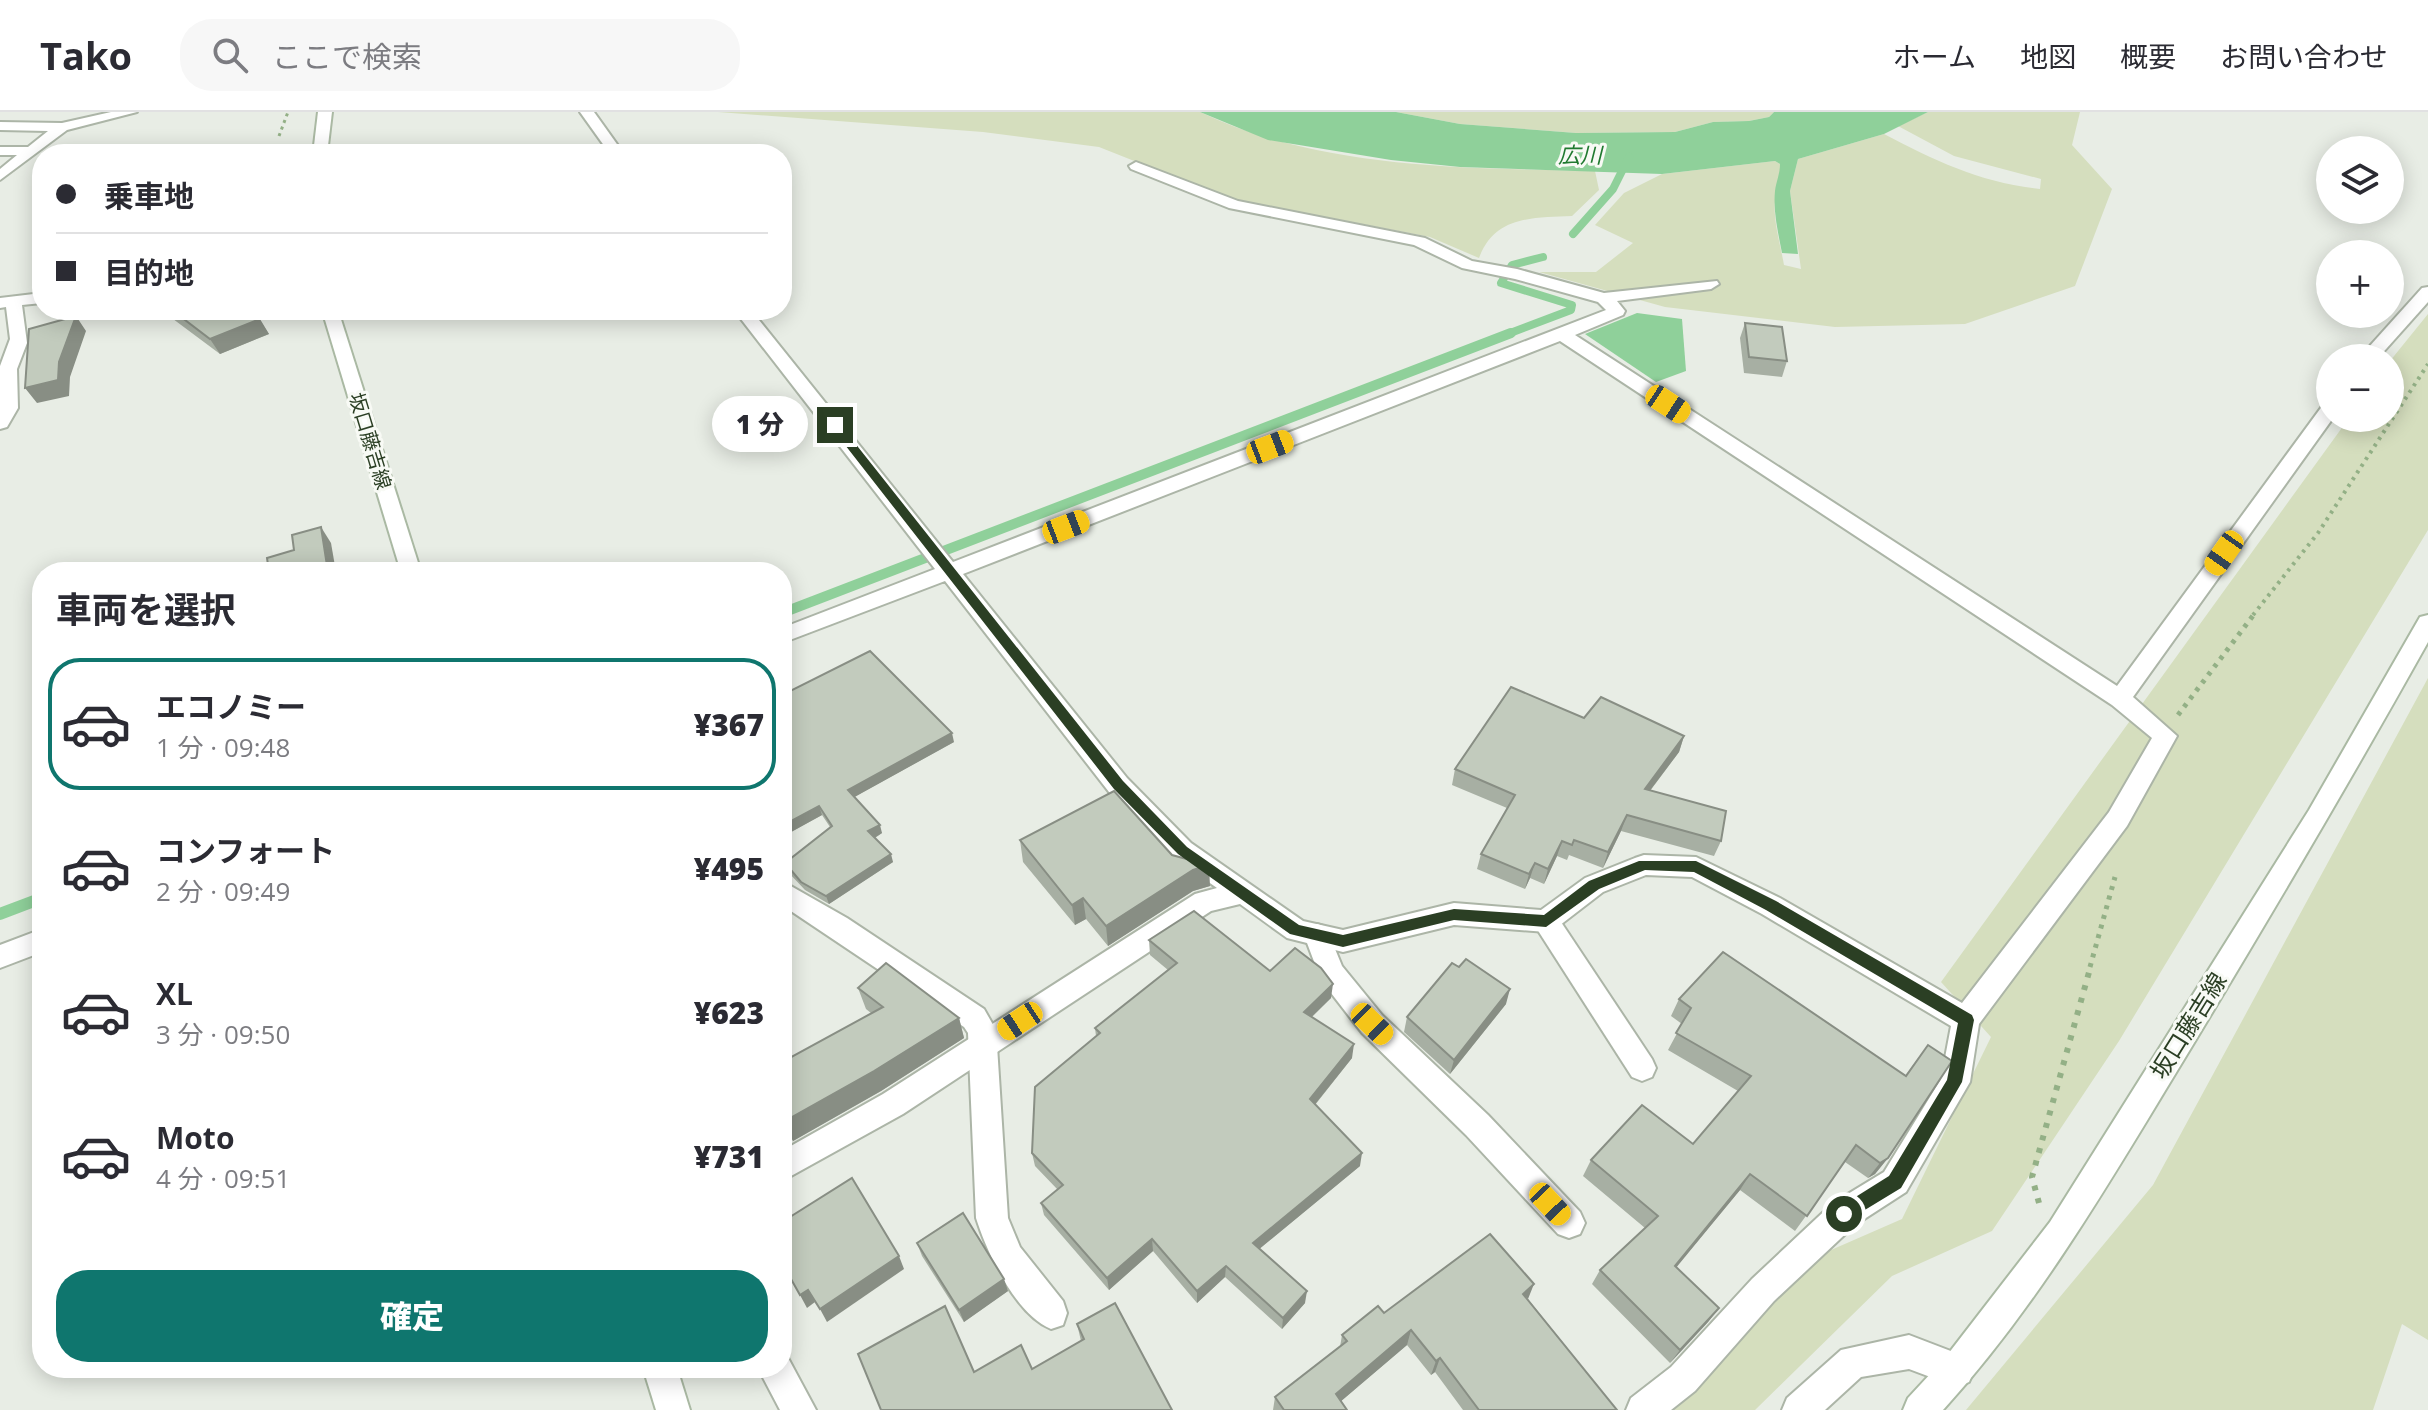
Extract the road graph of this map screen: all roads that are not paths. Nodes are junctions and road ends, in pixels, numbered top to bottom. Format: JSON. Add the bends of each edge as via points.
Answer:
{"nodes":[{"id":1,"x":77,"y":112,"type":"edge"},
{"id":2,"x":130,"y":112,"type":"edge"},
{"id":3,"x":325,"y":112,"type":"edge"},
{"id":4,"x":587,"y":112,"type":"edge"},
{"id":5,"x":0,"y":117,"type":"edge"},
{"id":6,"x":0,"y":126,"type":"edge"},
{"id":7,"x":62,"y":127,"type":"junction"},
{"id":8,"x":41,"y":144,"type":"edge"},
{"id":9,"x":321,"y":144,"type":"edge"},
{"id":10,"x":610,"y":144,"type":"edge"},
{"id":11,"x":0,"y":151,"type":"edge"},
{"id":12,"x":32,"y":151,"type":"joint"},
{"id":13,"x":1136,"y":166,"type":"dead end"},
{"id":14,"x":0,"y":176,"type":"edge"},
{"id":15,"x":1711,"y":284,"type":"dead end"},
{"id":16,"x":2428,"y":292,"type":"edge"},
{"id":17,"x":1604,"y":298,"type":"junction"},
{"id":18,"x":32,"y":299,"type":"edge"},
{"id":19,"x":7,"y":302,"type":"edge"},
{"id":20,"x":333,"y":320,"type":"edge"},
{"id":21,"x":750,"y":320,"type":"edge"},
{"id":22,"x":1562,"y":334,"type":"junction"},
{"id":23,"x":2381,"y":344,"type":"edge"},
{"id":24,"x":0,"y":423,"type":"edge"},
{"id":25,"x":2316,"y":428,"type":"edge"},
{"id":26,"x":408,"y":562,"type":"edge"},
{"id":27,"x":947,"y":569,"type":"junction"},
{"id":28,"x":2428,"y":622,"type":"edge"},
{"id":29,"x":792,"y":632,"type":"edge"},
{"id":30,"x":2120,"y":699,"type":"junction"},
{"id":31,"x":1243,"y":893,"type":"junction"},
{"id":32,"x":792,"y":899,"type":"edge"},
{"id":33,"x":1546,"y":921,"type":"junction"},
{"id":34,"x":1317,"y":935,"type":"junction"},
{"id":35,"x":32,"y":944,"type":"edge"},
{"id":36,"x":0,"y":957,"type":"edge"},
{"id":37,"x":1966,"y":1020,"type":"junction"},
{"id":38,"x":983,"y":1045,"type":"junction"},
{"id":39,"x":1642,"y":1068,"type":"dead end"},
{"id":40,"x":792,"y":1161,"type":"edge"},
{"id":41,"x":1569,"y":1223,"type":"dead end"},
{"id":42,"x":1051,"y":1313,"type":"dead end"},
{"id":43,"x":1957,"y":1370,"type":"junction"},
{"id":44,"x":663,"y":1378,"type":"edge"},
{"id":45,"x":781,"y":1378,"type":"edge"},
{"id":46,"x":673,"y":1410,"type":"edge"},
{"id":47,"x":799,"y":1410,"type":"edge"},
{"id":48,"x":1643,"y":1410,"type":"edge"},
{"id":49,"x":1799,"y":1410,"type":"edge"},
{"id":50,"x":1920,"y":1410,"type":"edge"}],
"edges":[{"from":1,"to":5,"type":"street"},
{"from":2,"to":7,"type":"street"},
{"from":3,"to":9,"type":"street"},
{"from":4,"to":10,"type":"street"},
{"from":6,"to":7,"type":"street"},
{"from":7,"to":8,"type":"street"},
{"from":11,"to":12,"type":"street"},
{"from":12,"to":14,"type":"street"},
{"from":13,"to":17,"type":"street","via":[[1234,205],[1419,241],[1468,265]]},
{"from":15,"to":17,"type":"street"},
{"from":16,"to":23,"type":"street"},
{"from":17,"to":22,"type":"street","via":[[1617,311]]},
{"from":18,"to":19,"type":"street"},
{"from":19,"to":24,"type":"street","via":[[19,340],[7,372],[12,395],[8,414]]},
{"from":20,"to":26,"type":"street","name":"坂口藤吉線"},
{"from":21,"to":27,"type":"street"},
{"from":22,"to":27,"type":"street"},
{"from":22,"to":30,"type":"street"},
{"from":25,"to":30,"type":"street"},
{"from":27,"to":29,"type":"street"},
{"from":27,"to":31,"type":"street","via":[[1118,785],[1182,850]]},
{"from":28,"to":43,"type":"street","name":"坂口藤吉線","via":[[2318,817],[2061,1233]]},
{"from":30,"to":37,"type":"street","via":[[2165,736],[2118,819]]},
{"from":31,"to":34,"type":"street","via":[[1296,930]]},
{"from":31,"to":38,"type":"street","via":[[1204,902]]},
{"from":32,"to":38,"type":"street","via":[[974,1018]]},
{"from":33,"to":34,"type":"street","via":[[1454,914],[1343,941]]},
{"from":33,"to":37,"type":"street","via":[[1594,885],[1644,865],[1696,867]]},
{"from":33,"to":39,"type":"street"},
{"from":34,"to":41,"type":"street","via":[[1331,972],[1372,1024]]},
{"from":35,"to":36,"type":"street"},
{"from":37,"to":48,"type":"street","via":[[1955,1082],[1895,1182],[1844,1214],[1763,1290],[1683,1379]]},
{"from":38,"to":40,"type":"street"},
{"from":38,"to":42,"type":"street","via":[[992,1218],[1009,1264]]},
{"from":43,"to":49,"type":"street","via":[[1909,1352],[1853,1362]]},
{"from":43,"to":50,"type":"street","name":"坂口藤吉線"},
{"from":44,"to":46,"type":"street"},
{"from":45,"to":47,"type":"street"}]}
